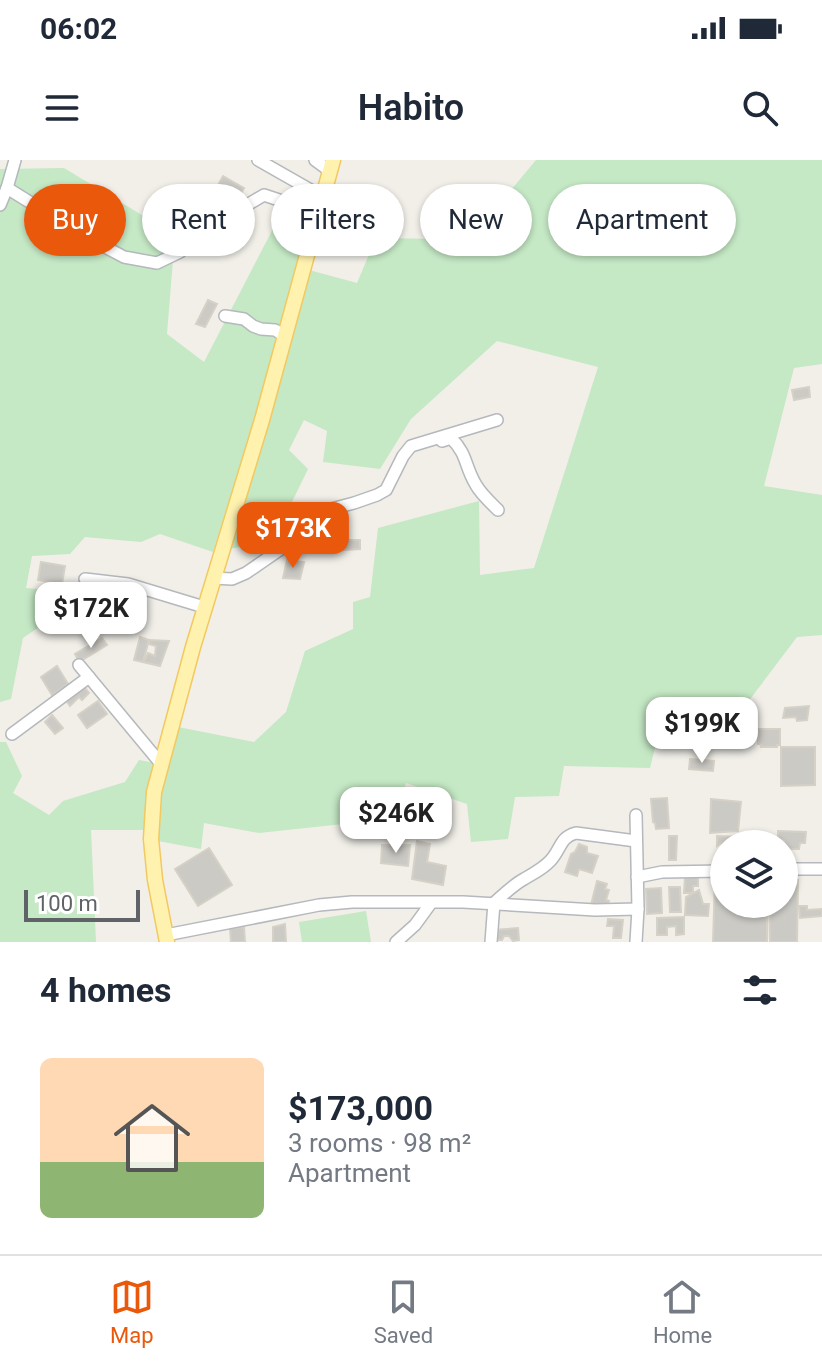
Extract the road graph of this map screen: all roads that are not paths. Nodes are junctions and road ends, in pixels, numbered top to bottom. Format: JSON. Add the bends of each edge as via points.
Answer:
{"nodes":[{"id":1,"x":15,"y":160,"type":"edge"},
{"id":2,"x":258,"y":160,"type":"edge"},
{"id":3,"x":315,"y":160,"type":"edge"},
{"id":4,"x":332,"y":165,"type":"edge"},
{"id":5,"x":300,"y":184,"type":"edge"},
{"id":6,"x":7,"y":188,"type":"junction"},
{"id":7,"x":271,"y":197,"type":"edge"},
{"id":8,"x":0,"y":205,"type":"edge"},
{"id":9,"x":307,"y":256,"type":"edge"},
{"id":10,"x":225,"y":316,"type":"dead end"},
{"id":11,"x":285,"y":336,"type":"junction"},
{"id":12,"x":497,"y":420,"type":"dead end"},
{"id":13,"x":414,"y":449,"type":"dead end"},
{"id":14,"x":498,"y":510,"type":"dead end"},
{"id":15,"x":213,"y":578,"type":"junction"},
{"id":16,"x":85,"y":579,"type":"dead end"},
{"id":17,"x":204,"y":607,"type":"junction"},
{"id":18,"x":79,"y":665,"type":"dead end"},
{"id":19,"x":89,"y":677,"type":"junction"},
{"id":20,"x":12,"y":734,"type":"dead end"},
{"id":21,"x":162,"y":765,"type":"junction"},
{"id":22,"x":636,"y":815,"type":"dead end"},
{"id":23,"x":636,"y":841,"type":"junction"},
{"id":24,"x":798,"y":869,"type":"edge"},
{"id":25,"x":822,"y":869,"type":"edge"},
{"id":26,"x":710,"y":871,"type":"edge"},
{"id":27,"x":637,"y":877,"type":"junction"},
{"id":28,"x":431,"y":903,"type":"junction"},
{"id":29,"x":494,"y":903,"type":"junction"},
{"id":30,"x":638,"y":909,"type":"junction"},
{"id":31,"x":166,"y":938,"type":"edge"},
{"id":32,"x":396,"y":942,"type":"edge"},
{"id":33,"x":491,"y":942,"type":"edge"},
{"id":34,"x":636,"y":942,"type":"edge"}],
"edges":[{"from":1,"to":6,"type":"street"},
{"from":2,"to":5,"type":"street"},
{"from":3,"to":4,"type":"street"},
{"from":6,"to":7,"type":"street","via":[[124,257],[157,263],[264,195]]},
{"from":6,"to":8,"type":"street"},
{"from":9,"to":11,"type":"main road"},
{"from":10,"to":11,"type":"street"},
{"from":11,"to":15,"type":"main road"},
{"from":12,"to":15,"type":"street","via":[[411,446],[386,490],[316,513],[291,542],[246,573]]},
{"from":13,"to":14,"type":"street","via":[[451,438],[462,449],[477,488]]},
{"from":15,"to":17,"type":"main road"},
{"from":16,"to":17,"type":"street","via":[[128,584]]},
{"from":17,"to":21,"type":"main road"},
{"from":18,"to":19,"type":"street"},
{"from":19,"to":20,"type":"street"},
{"from":19,"to":21,"type":"street"},
{"from":21,"to":31,"type":"main road","via":[[151,839]]},
{"from":22,"to":23,"type":"street"},
{"from":23,"to":27,"type":"street"},
{"from":23,"to":29,"type":"street","via":[[568,835],[542,870]]},
{"from":24,"to":25,"type":"street"},
{"from":26,"to":27,"type":"street"},
{"from":27,"to":30,"type":"street"},
{"from":28,"to":29,"type":"street"},
{"from":28,"to":31,"type":"street","via":[[319,905]]},
{"from":28,"to":32,"type":"street"},
{"from":29,"to":30,"type":"street"},
{"from":29,"to":33,"type":"street"},
{"from":30,"to":34,"type":"street"}]}
